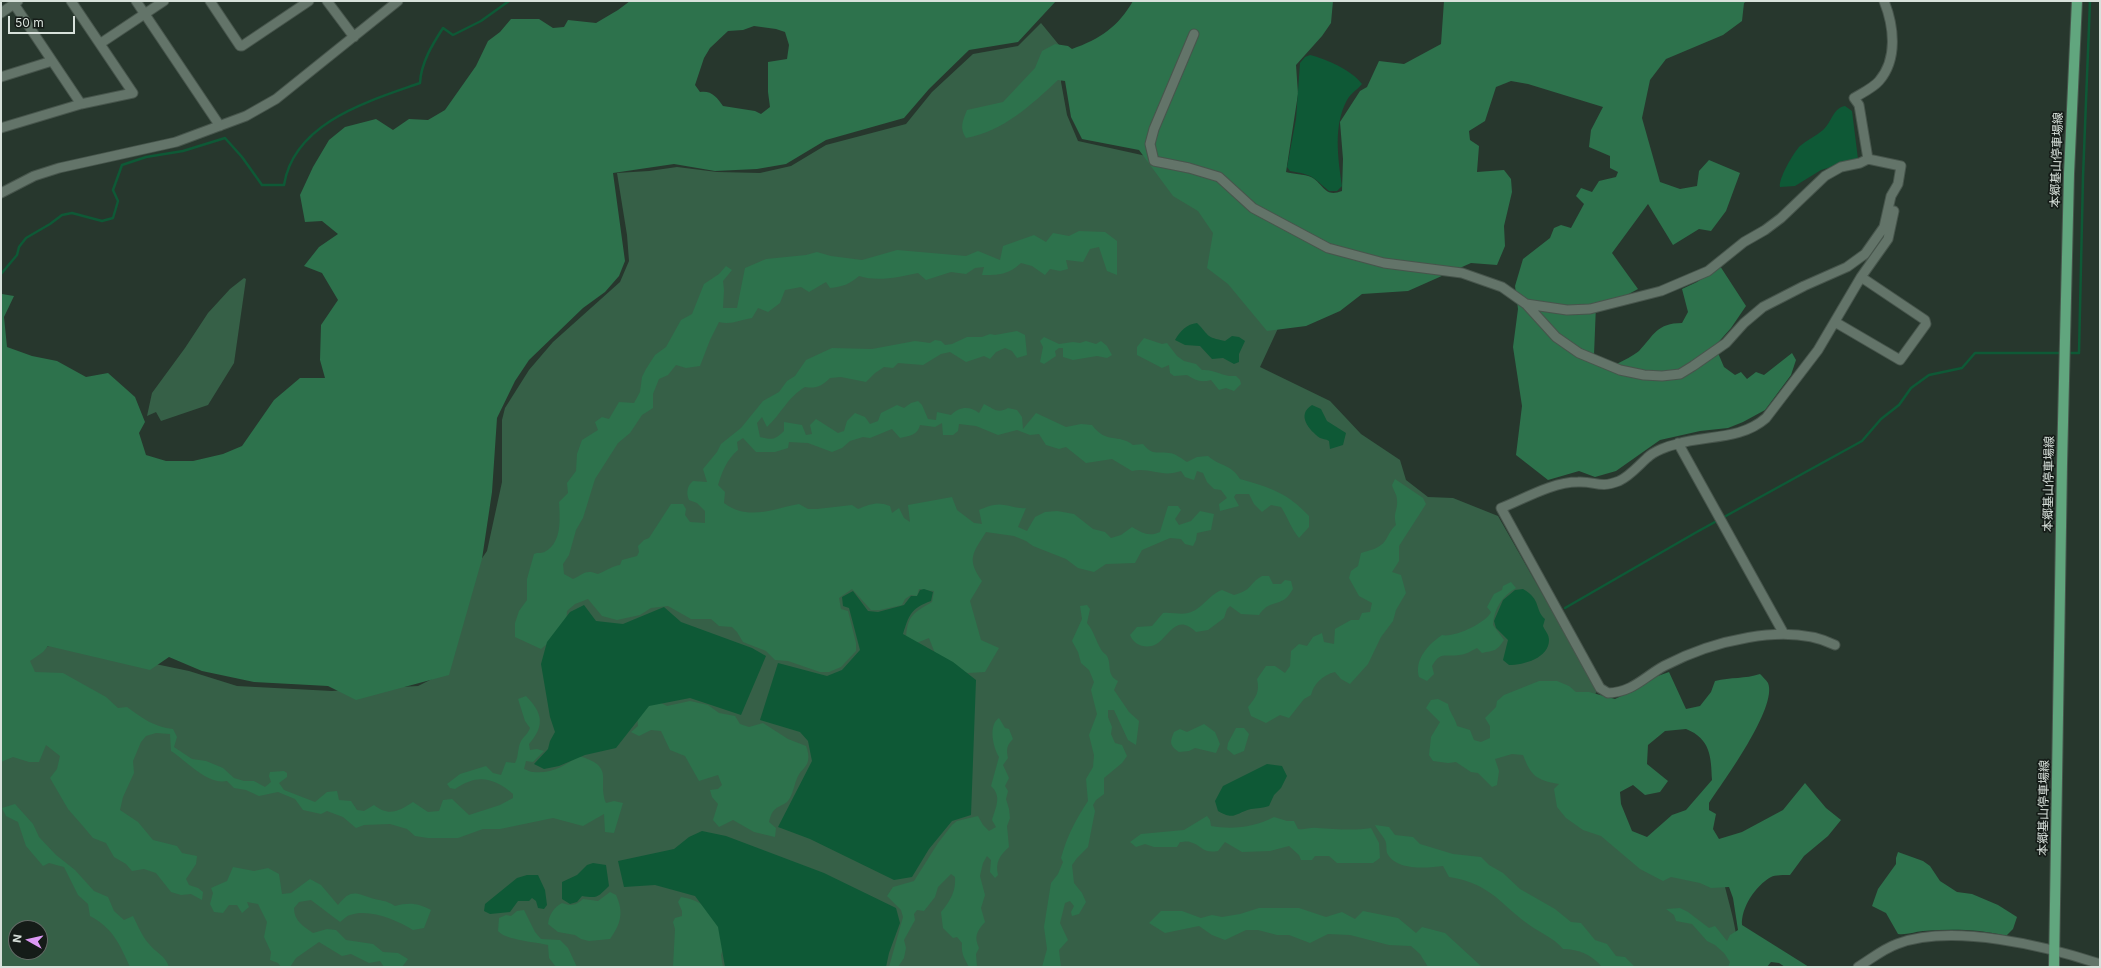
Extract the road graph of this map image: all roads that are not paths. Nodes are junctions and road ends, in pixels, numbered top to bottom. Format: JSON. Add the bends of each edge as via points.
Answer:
{"nodes":[{"id":1,"x":71,"y":1,"type":"edge"},
{"id":2,"x":136,"y":1,"type":"edge"},
{"id":3,"x":164,"y":1,"type":"edge"},
{"id":4,"x":309,"y":1,"type":"edge"},
{"id":5,"x":327,"y":1,"type":"edge"},
{"id":6,"x":398,"y":1,"type":"edge"},
{"id":7,"x":1884,"y":1,"type":"edge"},
{"id":8,"x":2077,"y":1,"type":"edge"},
{"id":9,"x":16,"y":2,"type":"edge"},
{"id":10,"x":213,"y":2,"type":"edge"},
{"id":11,"x":1,"y":13,"type":"edge"},
{"id":12,"x":145,"y":15,"type":"junction"},
{"id":13,"x":1194,"y":34,"type":"dead end"},
{"id":14,"x":354,"y":37,"type":"junction"},
{"id":15,"x":101,"y":44,"type":"junction"},
{"id":16,"x":52,"y":61,"type":"junction"},
{"id":17,"x":1,"y":77,"type":"edge"},
{"id":18,"x":81,"y":104,"type":"junction"},
{"id":19,"x":220,"y":126,"type":"junction"},
{"id":20,"x":1,"y":128,"type":"edge"},
{"id":21,"x":1868,"y":159,"type":"junction"},
{"id":22,"x":1898,"y":184,"type":"junction"},
{"id":23,"x":1,"y":193,"type":"edge"},
{"id":24,"x":1861,"y":277,"type":"junction"},
{"id":25,"x":1526,"y":304,"type":"junction"},
{"id":26,"x":1835,"y":322,"type":"junction"},
{"id":27,"x":1678,"y":443,"type":"junction"},
{"id":28,"x":1784,"y":634,"type":"junction"},
{"id":29,"x":1835,"y":645,"type":"dead end"},
{"id":30,"x":2054,"y":949,"type":"junction"},
{"id":31,"x":2100,"y":964,"type":"edge"},
{"id":32,"x":1858,"y":967,"type":"edge"},
{"id":33,"x":2054,"y":967,"type":"edge"}],
"edges":[{"from":1,"to":15,"type":"street"},
{"from":2,"to":12,"type":"street"},
{"from":3,"to":12,"type":"street"},
{"from":4,"to":10,"type":"street","via":[[242,46]]},
{"from":5,"to":14,"type":"street"},
{"from":6,"to":14,"type":"street"},
{"from":7,"to":21,"type":"street","via":[[1892,30],[1888,66],[1879,81],[1854,98],[1859,105]]},
{"from":8,"to":30,"type":"main road","name":"本郷基山停車場線","via":[[2069,174]]},
{"from":9,"to":11,"type":"street"},
{"from":9,"to":16,"type":"street"},
{"from":12,"to":15,"type":"street"},
{"from":12,"to":19,"type":"street"},
{"from":13,"to":25,"type":"street","via":[[1154,129],[1150,144],[1154,161],[1219,177],[1253,208],[1328,248],[1384,263],[1462,273],[1502,287]]},
{"from":14,"to":19,"type":"street","via":[[276,99],[246,116]]},
{"from":15,"to":18,"type":"street","via":[[133,93]]},
{"from":16,"to":17,"type":"street"},
{"from":16,"to":18,"type":"street"},
{"from":18,"to":20,"type":"street"},
{"from":19,"to":23,"type":"street","via":[[176,142],[59,168],[34,176]]},
{"from":21,"to":22,"type":"street","via":[[1901,166]]},
{"from":21,"to":25,"type":"street","via":[[1841,167],[1825,176],[1780,218],[1744,242],[1708,271],[1661,291],[1590,309],[1567,310]]},
{"from":22,"to":24,"type":"street","via":[[1888,239]]},
{"from":22,"to":25,"type":"street","via":[[1884,227],[1865,254],[1847,267],[1763,307],[1726,343],[1680,374],[1644,375],[1620,370],[1578,353],[1556,338]]},
{"from":24,"to":26,"type":"street"},
{"from":24,"to":26,"type":"street","via":[[1925,320],[1926,324],[1900,360]]},
{"from":26,"to":27,"type":"street","via":[[1800,375],[1758,425],[1715,438]]},
{"from":27,"to":28,"type":"street"},
{"from":27,"to":28,"type":"street","via":[[1648,457],[1621,480],[1604,486],[1578,481],[1558,485],[1501,508],[1600,688],[1608,694],[1632,688],[1654,671],[1682,657],[1749,637]]},
{"from":28,"to":29,"type":"street","via":[[1826,641]]},
{"from":30,"to":31,"type":"street"},
{"from":30,"to":32,"type":"street","via":[[1970,936],[1918,939],[1898,944]]},
{"from":30,"to":33,"type":"main road","name":"本郷基山停車場線"}]}
